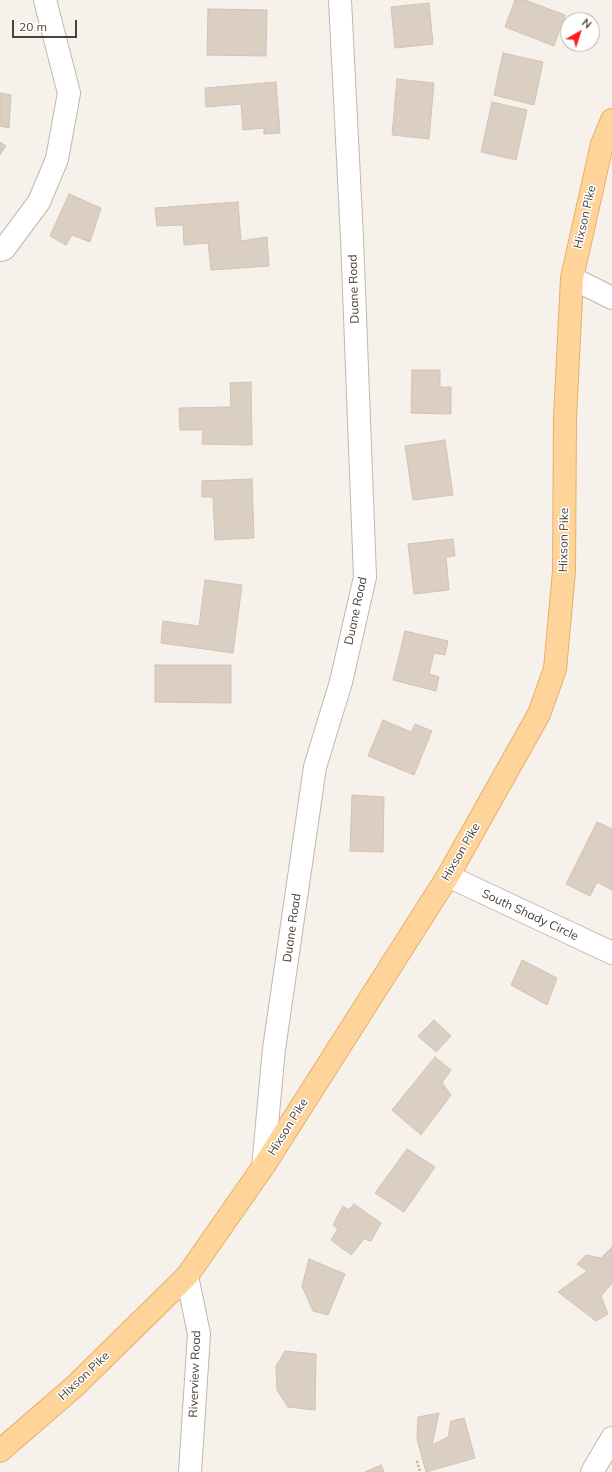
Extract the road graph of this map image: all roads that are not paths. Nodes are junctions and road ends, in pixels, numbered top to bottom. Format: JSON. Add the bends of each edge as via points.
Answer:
{"nodes":[{"id":1,"x":45,"y":0,"type":"edge"},
{"id":2,"x":340,"y":0,"type":"edge"},
{"id":3,"x":612,"y":120,"type":"edge"},
{"id":4,"x":0,"y":250,"type":"edge"},
{"id":5,"x":572,"y":278,"type":"junction"},
{"id":6,"x":612,"y":298,"type":"edge"},
{"id":7,"x":448,"y":876,"type":"junction"},
{"id":8,"x":612,"y":954,"type":"edge"},
{"id":9,"x":262,"y":1167,"type":"junction"},
{"id":10,"x":187,"y":1276,"type":"junction"},
{"id":11,"x":612,"y":1438,"type":"edge"},
{"id":12,"x":0,"y":1451,"type":"edge"},
{"id":13,"x":190,"y":1472,"type":"edge"},
{"id":14,"x":592,"y":1472,"type":"edge"}],
"edges":[{"from":1,"to":4,"type":"street","via":[[69,93],[68,101],[57,159],[40,202],[4,249]]},
{"from":2,"to":9,"type":"street","name":"Duane Road","via":[[352,238],[364,577],[341,682],[315,766],[274,1049]]},
{"from":3,"to":5,"type":"main road","name":"Hixson Pike","via":[[602,144]]},
{"from":5,"to":6,"type":"street"},
{"from":5,"to":7,"type":"main road","name":"Hixson Pike","via":[[565,418],[564,571],[554,669],[539,714]]},
{"from":7,"to":8,"type":"street","name":"South Shady Circle"},
{"from":7,"to":9,"type":"main road","name":"Hixson Pike"},
{"from":9,"to":10,"type":"main road","name":"Hixson Pike"},
{"from":10,"to":12,"type":"main road","name":"Hixson Pike","via":[[75,1386]]},
{"from":10,"to":13,"type":"street","name":"Riverview Road","via":[[199,1334]]},
{"from":11,"to":14,"type":"street"}]}
